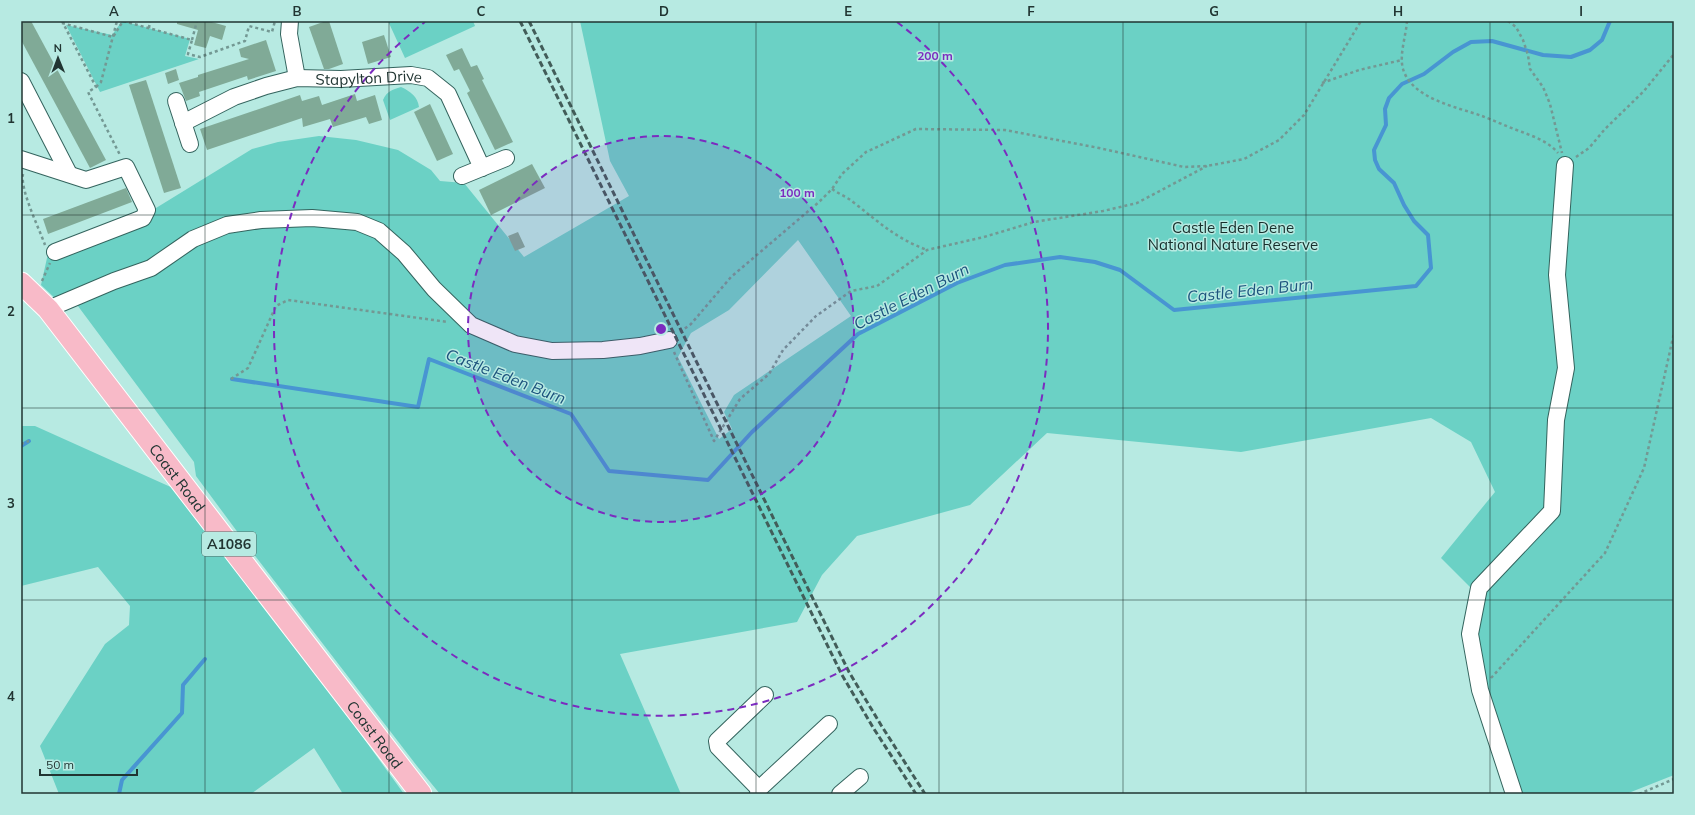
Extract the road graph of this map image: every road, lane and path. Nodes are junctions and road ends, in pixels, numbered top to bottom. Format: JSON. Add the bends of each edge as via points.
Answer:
{"nodes":[{"id":1,"x":117,"y":21,"type":"edge"},
{"id":2,"x":122,"y":21,"type":"edge"},
{"id":3,"x":150,"y":21,"type":"edge"},
{"id":4,"x":197,"y":21,"type":"edge"},
{"id":5,"x":275,"y":21,"type":"edge"},
{"id":6,"x":290,"y":21,"type":"edge"},
{"id":7,"x":1361,"y":21,"type":"edge"},
{"id":8,"x":1407,"y":21,"type":"edge"},
{"id":9,"x":1508,"y":21,"type":"edge"},
{"id":10,"x":62,"y":22,"type":"edge"},
{"id":11,"x":149,"y":28,"type":"junction"},
{"id":12,"x":113,"y":37,"type":"junction"},
{"id":13,"x":192,"y":40,"type":"junction"},
{"id":14,"x":1674,"y":54,"type":"edge"},
{"id":15,"x":1402,"y":60,"type":"junction"},
{"id":16,"x":298,"y":78,"type":"junction"},
{"id":17,"x":21,"y":81,"type":"edge"},
{"id":18,"x":1322,"y":83,"type":"junction"},
{"id":19,"x":96,"y":87,"type":"junction"},
{"id":20,"x":176,"y":101,"type":"dead end"},
{"id":21,"x":183,"y":123,"type":"junction"},
{"id":22,"x":190,"y":144,"type":"dead end"},
{"id":23,"x":506,"y":158,"type":"dead end"},
{"id":24,"x":23,"y":160,"type":"edge"},
{"id":25,"x":1565,"y":165,"type":"junction"},
{"id":26,"x":1207,"y":166,"type":"junction"},
{"id":27,"x":126,"y":167,"type":"junction"},
{"id":28,"x":482,"y":168,"type":"junction"},
{"id":29,"x":69,"y":174,"type":"junction"},
{"id":30,"x":462,"y":176,"type":"dead end"},
{"id":31,"x":832,"y":189,"type":"junction"},
{"id":32,"x":927,"y":250,"type":"junction"},
{"id":33,"x":55,"y":252,"type":"junction"},
{"id":34,"x":34,"y":296,"type":"edge"},
{"id":35,"x":471,"y":325,"type":"junction"},
{"id":36,"x":1674,"y":333,"type":"edge"},
{"id":37,"x":669,"y":340,"type":"junction"},
{"id":38,"x":231,"y":379,"type":"dead end"},
{"id":39,"x":29,"y":441,"type":"dead end"},
{"id":40,"x":21,"y":444,"type":"edge"},
{"id":41,"x":1480,"y":690,"type":"junction"},
{"id":42,"x":765,"y":695,"type":"dead end"},
{"id":43,"x":828,"y":724,"type":"dead end"},
{"id":44,"x":860,"y":777,"type":"dead end"},
{"id":45,"x":1674,"y":780,"type":"edge"},
{"id":46,"x":1648,"y":790,"type":"junction"},
{"id":47,"x":759,"y":792,"type":"edge"},
{"id":48,"x":421,"y":794,"type":"edge"},
{"id":49,"x":840,"y":794,"type":"edge"},
{"id":50,"x":1514,"y":794,"type":"edge"},
{"id":51,"x":1639,"y":794,"type":"edge"},
{"id":52,"x":1649,"y":794,"type":"edge"}],
"edges":[{"from":1,"to":12,"type":"path"},
{"from":2,"to":11,"type":"path"},
{"from":2,"to":12,"type":"path"},
{"from":3,"to":11,"type":"path"},
{"from":4,"to":13,"type":"path"},
{"from":5,"to":13,"type":"path","via":[[272,32],[249,26],[245,41],[200,57],[188,54]]},
{"from":6,"to":16,"type":"street","name":"Stapylton Drive","via":[[289,34]]},
{"from":7,"to":18,"type":"path"},
{"from":8,"to":15,"type":"path"},
{"from":9,"to":25,"type":"path","via":[[1516,27],[1523,40],[1530,69],[1546,93]]},
{"from":10,"to":12,"type":"path"},
{"from":10,"to":19,"type":"path"},
{"from":11,"to":13,"type":"path"},
{"from":12,"to":19,"type":"path","via":[[101,82]]},
{"from":14,"to":25,"type":"path","via":[[1644,91],[1589,148]]},
{"from":15,"to":18,"type":"path","via":[[1359,70]]},
{"from":15,"to":25,"type":"path","via":[[1405,75],[1415,86],[1434,99],[1543,141],[1557,151]]},
{"from":16,"to":21,"type":"street","name":"Stapylton Drive","via":[[234,97]]},
{"from":16,"to":28,"type":"street","name":"Stapylton Drive","via":[[342,79],[411,75],[428,78],[448,94]]},
{"from":17,"to":29,"type":"street"},
{"from":18,"to":26,"type":"path","via":[[1304,115],[1279,140],[1244,159]]},
{"from":19,"to":27,"type":"path","via":[[88,92]]},
{"from":20,"to":21,"type":"street"},
{"from":21,"to":22,"type":"street"},
{"from":23,"to":28,"type":"street"},
{"from":24,"to":29,"type":"street"},
{"from":24,"to":33,"type":"path","via":[[22,180],[26,194],[47,251]]},
{"from":25,"to":41,"type":"street","via":[[1557,275],[1566,368],[1556,420],[1552,511],[1479,588],[1470,634]]},
{"from":26,"to":31,"type":"path","via":[[1184,167],[1005,130],[916,129],[866,152],[842,174]]},
{"from":26,"to":32,"type":"path","via":[[1137,203],[1103,212],[1034,222]]},
{"from":27,"to":29,"type":"street","via":[[86,180]]},
{"from":27,"to":33,"type":"street","via":[[147,210],[143,218]]},
{"from":28,"to":30,"type":"street"},
{"from":31,"to":32,"type":"path","via":[[852,201],[884,228]]},
{"from":31,"to":37,"type":"path","via":[[731,277],[691,324]]},
{"from":32,"to":37,"type":"path","via":[[877,286],[851,291],[816,316],[783,350],[769,374],[740,399],[714,441]]},
{"from":33,"to":34,"type":"path"},
{"from":34,"to":35,"type":"street","via":[[114,282],[151,268],[193,239],[227,226],[261,220],[312,218],[357,222],[379,231],[404,253],[434,289]]},
{"from":34,"to":48,"type":"main road","name":"Coast Road","number":"A1086"},
{"from":35,"to":37,"type":"street","via":[[515,344],[552,351],[603,350]]},
{"from":35,"to":38,"type":"path","via":[[288,300],[276,306],[248,368]]},
{"from":36,"to":41,"type":"path","via":[[1644,468],[1605,553]]},
{"from":39,"to":40,"type":"path"},
{"from":41,"to":50,"type":"street"},
{"from":42,"to":47,"type":"street","via":[[717,741],[718,747]]},
{"from":43,"to":47,"type":"street"},
{"from":44,"to":49,"type":"street"},
{"from":45,"to":46,"type":"path"},
{"from":46,"to":51,"type":"path"},
{"from":46,"to":52,"type":"path"}]}
